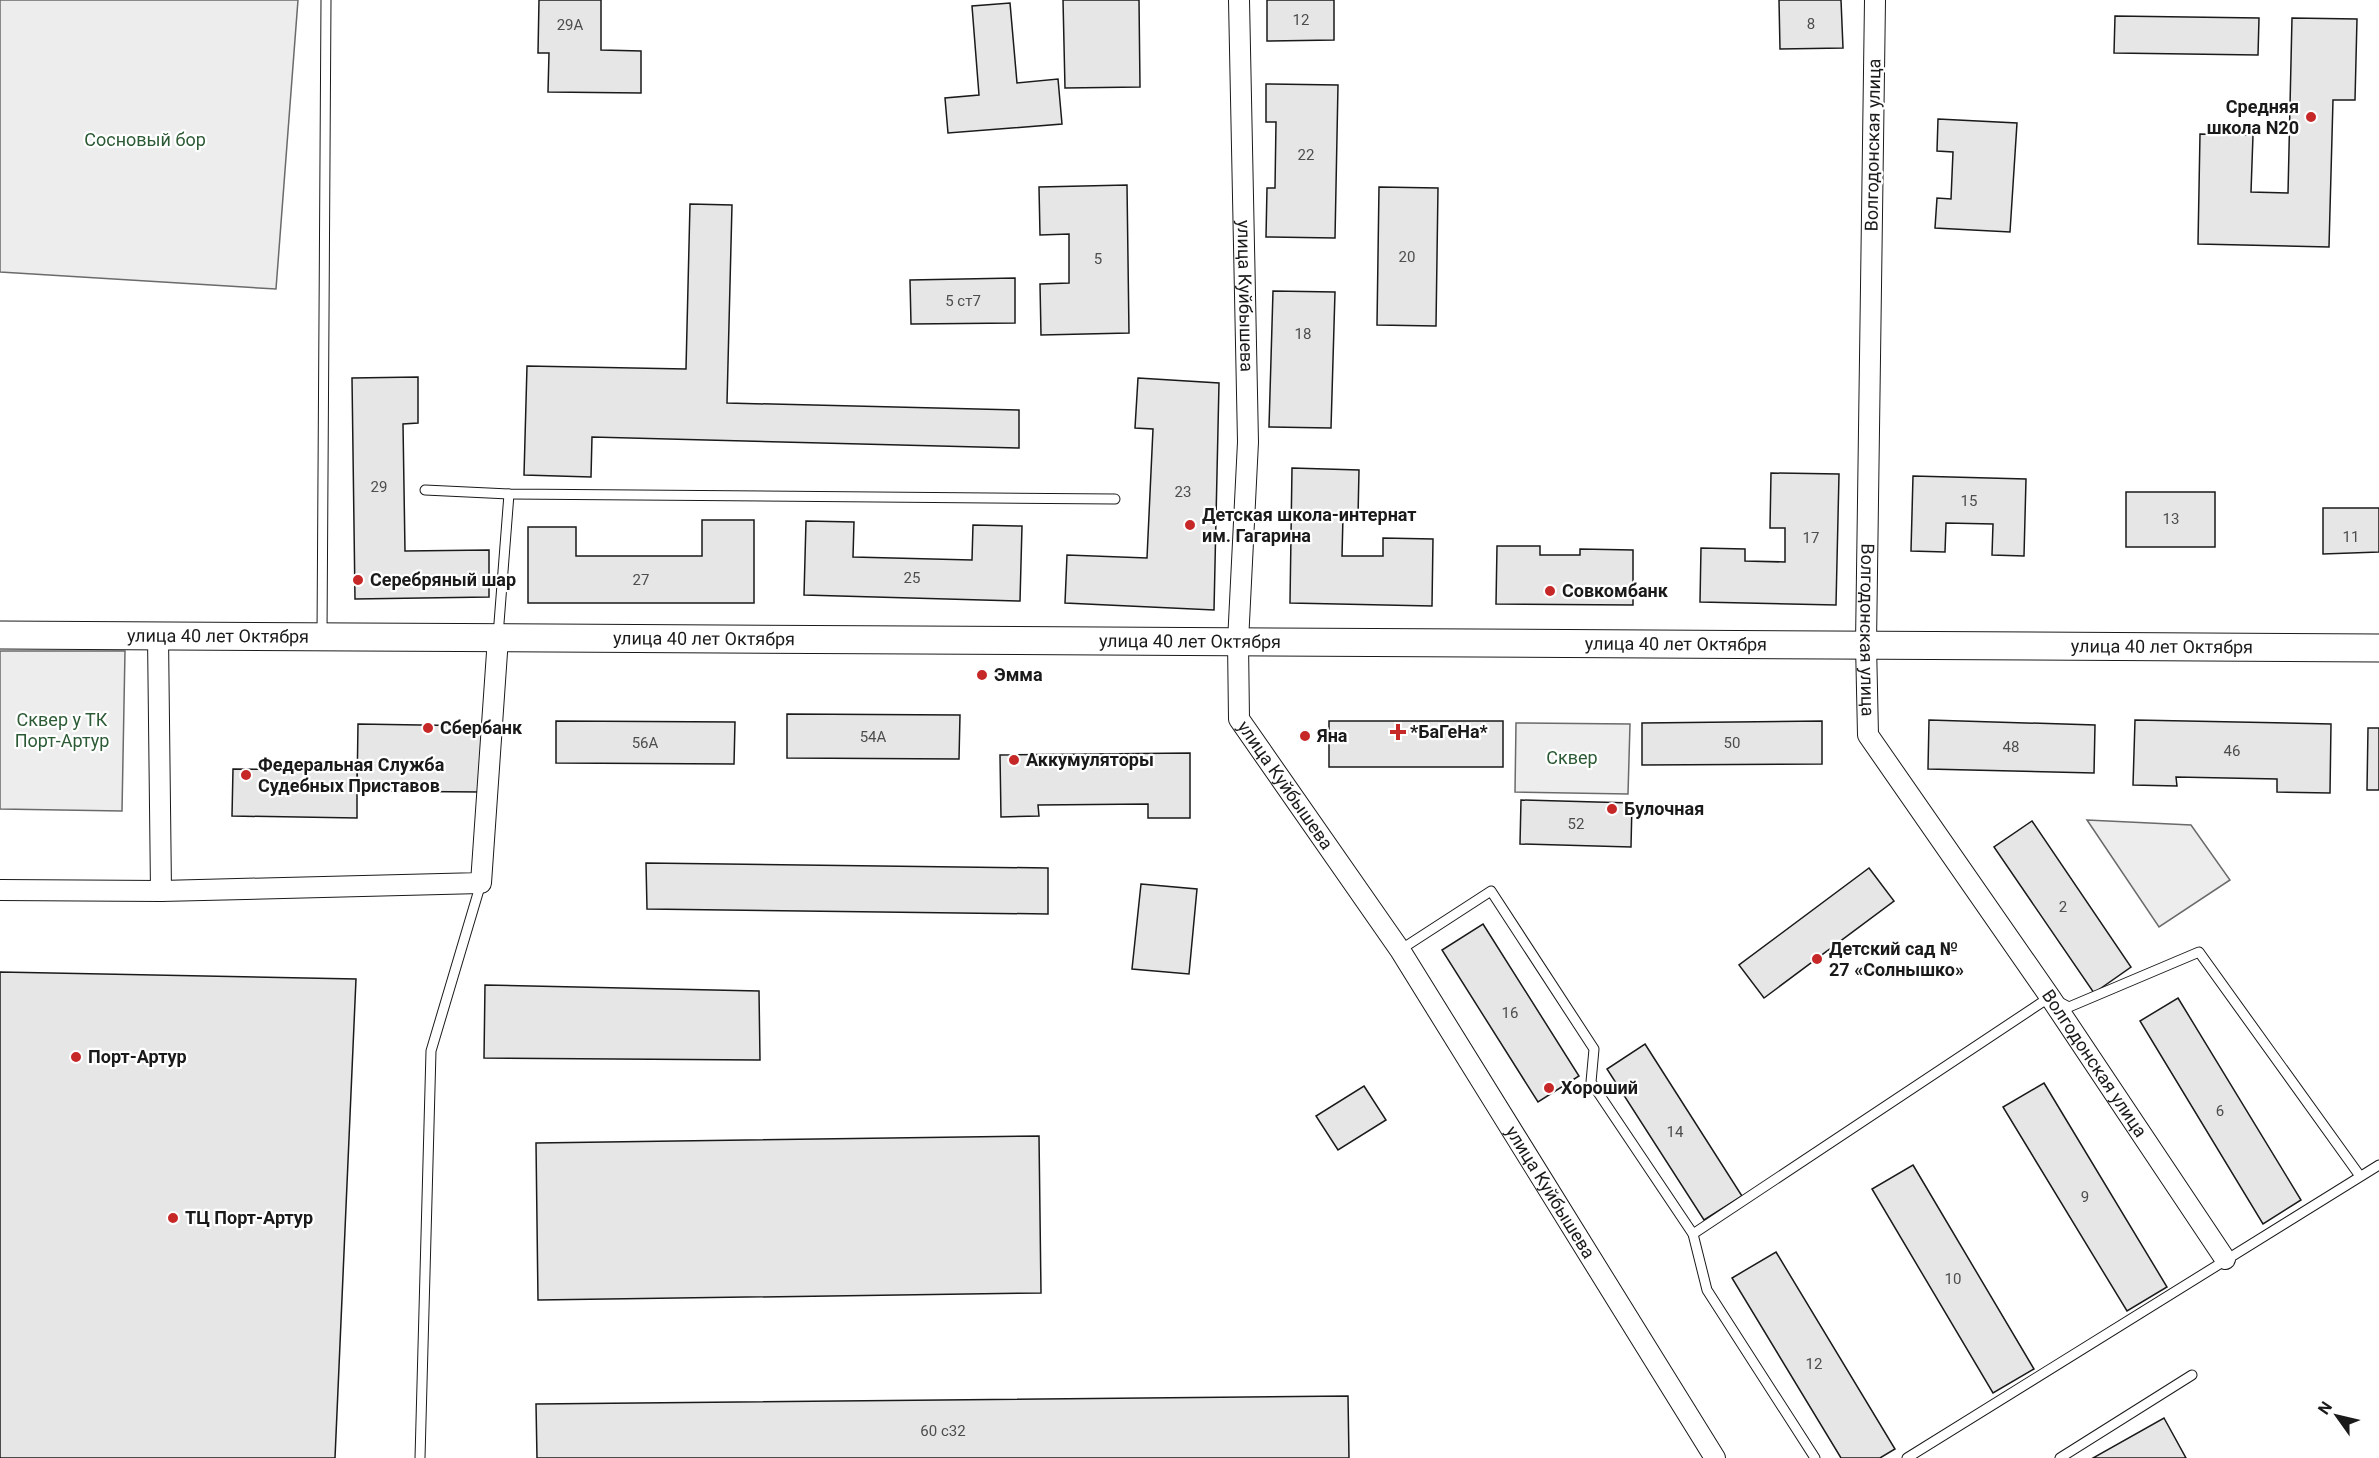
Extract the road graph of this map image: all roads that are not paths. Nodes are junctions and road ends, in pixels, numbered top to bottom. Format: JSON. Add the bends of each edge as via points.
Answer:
{"nodes":[{"id":1,"x":326,"y":0,"type":"edge"},
{"id":2,"x":1239,"y":0,"type":"edge"},
{"id":3,"x":1875,"y":0,"type":"edge"},
{"id":4,"x":425,"y":490,"type":"dead end"},
{"id":5,"x":509,"y":494,"type":"junction"},
{"id":6,"x":1115,"y":498,"type":"dead end"},
{"id":7,"x":0,"y":635,"type":"edge"},
{"id":8,"x":158,"y":636,"type":"junction"},
{"id":9,"x":322,"y":637,"type":"junction"},
{"id":10,"x":498,"y":638,"type":"junction"},
{"id":11,"x":1238,"y":642,"type":"junction"},
{"id":12,"x":1866,"y":644,"type":"junction"},
{"id":13,"x":2379,"y":648,"type":"edge"},
{"id":14,"x":481,"y":883,"type":"junction"},
{"id":15,"x":0,"y":890,"type":"edge"},
{"id":16,"x":161,"y":891,"type":"junction"},
{"id":17,"x":1400,"y":950,"type":"junction"},
{"id":18,"x":2050,"y":997,"type":"junction"},
{"id":19,"x":2379,"y":1164,"type":"edge"},
{"id":20,"x":2360,"y":1176,"type":"junction"},
{"id":21,"x":1693,"y":1234,"type":"junction"},
{"id":22,"x":2225,"y":1259,"type":"junction"},
{"id":23,"x":2192,"y":1375,"type":"dead end"},
{"id":24,"x":420,"y":1458,"type":"edge"},
{"id":25,"x":1715,"y":1458,"type":"edge"},
{"id":26,"x":1815,"y":1458,"type":"edge"},
{"id":27,"x":1907,"y":1458,"type":"edge"},
{"id":28,"x":2060,"y":1458,"type":"edge"}],
"edges":[{"from":1,"to":9,"type":"lane"},
{"from":2,"to":11,"type":"street","name":"улица Куйбышева","via":[[1248,442]]},
{"from":3,"to":12,"type":"street","name":"Волгодонская улица"},
{"from":4,"to":5,"type":"lane"},
{"from":5,"to":6,"type":"lane"},
{"from":5,"to":10,"type":"lane"},
{"from":7,"to":8,"type":"main road","name":"улица 40 лет Октября"},
{"from":8,"to":9,"type":"main road","name":"улица 40 лет Октября"},
{"from":8,"to":16,"type":"street"},
{"from":9,"to":10,"type":"main road","name":"улица 40 лет Октября"},
{"from":10,"to":11,"type":"main road","name":"улица 40 лет Октября"},
{"from":10,"to":14,"type":"street"},
{"from":11,"to":12,"type":"main road","name":"улица 40 лет Октября"},
{"from":11,"to":17,"type":"street","name":"улица Куйбышева","via":[[1239,719]]},
{"from":12,"to":13,"type":"main road","name":"улица 40 лет Октября"},
{"from":12,"to":18,"type":"street","name":"Волгодонская улица","via":[[1868,735]]},
{"from":14,"to":16,"type":"street"},
{"from":14,"to":24,"type":"lane","via":[[431,1051]]},
{"from":15,"to":16,"type":"street"},
{"from":17,"to":21,"type":"lane","via":[[1491,891],[1594,1049],[1591,1082]]},
{"from":17,"to":25,"type":"street","name":"улица Куйбышева"},
{"from":18,"to":20,"type":"lane","via":[[2069,1007],[2199,952]]},
{"from":18,"to":21,"type":"lane"},
{"from":18,"to":22,"type":"street","name":"Волгодонская улица"},
{"from":19,"to":20,"type":"lane"},
{"from":20,"to":22,"type":"lane"},
{"from":21,"to":26,"type":"lane","via":[[1707,1290]]},
{"from":22,"to":27,"type":"lane"},
{"from":23,"to":28,"type":"lane"}]}
